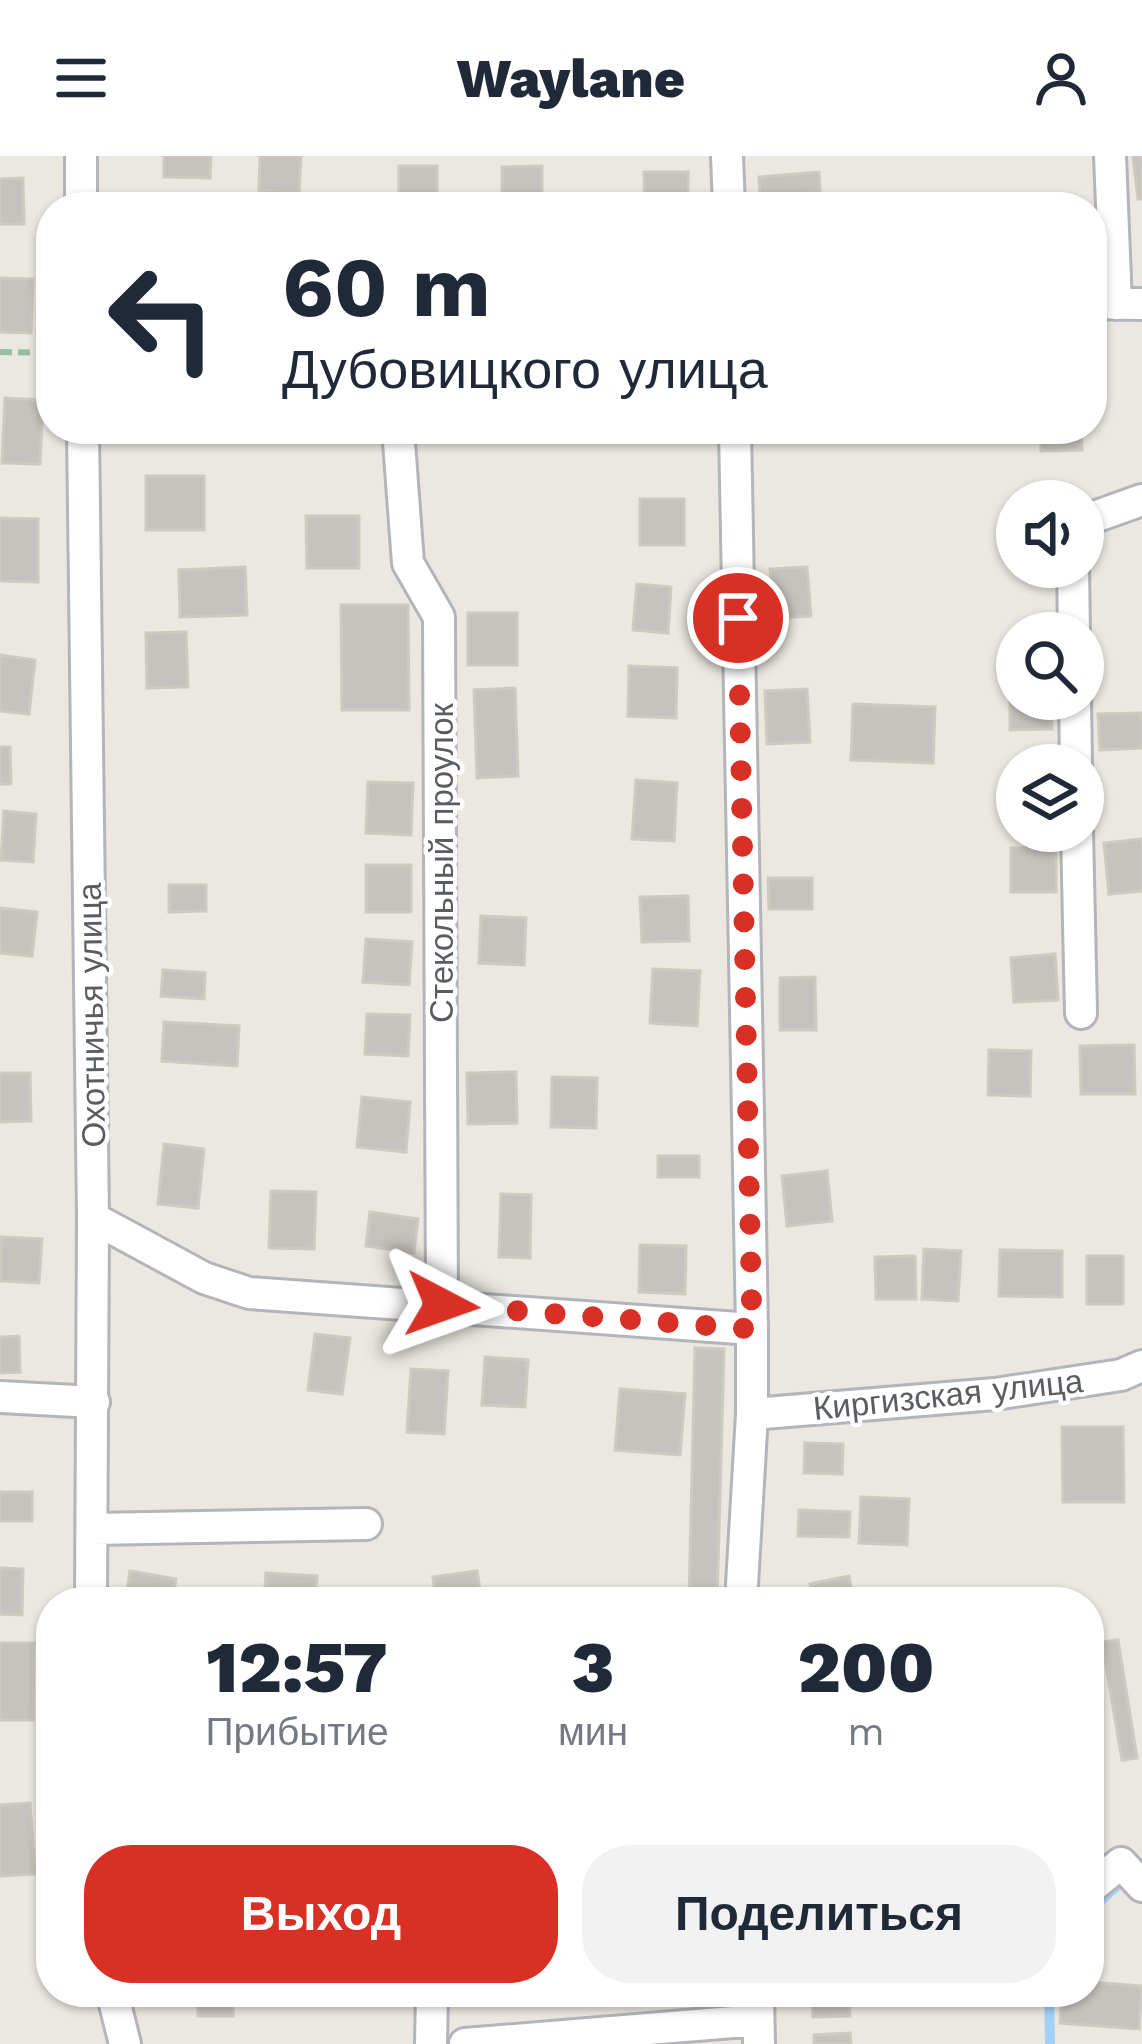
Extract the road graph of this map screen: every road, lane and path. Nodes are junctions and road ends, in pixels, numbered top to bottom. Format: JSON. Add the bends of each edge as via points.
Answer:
{"nodes":[{"id":1,"x":81,"y":156,"type":"edge"},
{"id":2,"x":728,"y":156,"type":"edge"},
{"id":3,"x":1110,"y":156,"type":"edge"},
{"id":4,"x":81,"y":192,"type":"edge"},
{"id":5,"x":729,"y":192,"type":"edge"},
{"id":6,"x":1117,"y":304,"type":"edge"},
{"id":7,"x":0,"y":352,"type":"edge"},
{"id":8,"x":36,"y":353,"type":"edge"},
{"id":9,"x":83,"y":444,"type":"edge"},
{"id":10,"x":399,"y":444,"type":"edge"},
{"id":11,"x":735,"y":444,"type":"edge"},
{"id":12,"x":1142,"y":500,"type":"edge"},
{"id":13,"x":1104,"y":514,"type":"edge"},
{"id":14,"x":1077,"y":852,"type":"edge"},
{"id":15,"x":1081,"y":1012,"type":"dead end"},
{"id":16,"x":93,"y":1219,"type":"junction"},
{"id":17,"x":442,"y":1305,"type":"junction"},
{"id":18,"x":752,"y":1329,"type":"junction"},
{"id":19,"x":1142,"y":1366,"type":"edge"},
{"id":20,"x":0,"y":1397,"type":"edge"},
{"id":21,"x":94,"y":1402,"type":"junction"},
{"id":22,"x":752,"y":1414,"type":"junction"},
{"id":23,"x":367,"y":1524,"type":"dead end"},
{"id":24,"x":93,"y":1529,"type":"junction"},
{"id":25,"x":91,"y":1587,"type":"edge"},
{"id":26,"x":742,"y":1587,"type":"edge"},
{"id":27,"x":1104,"y":1877,"type":"edge"},
{"id":28,"x":1142,"y":1886,"type":"edge"},
{"id":29,"x":116,"y":2007,"type":"edge"},
{"id":30,"x":432,"y":2007,"type":"edge"},
{"id":31,"x":758,"y":2018,"type":"edge"},
{"id":32,"x":125,"y":2044,"type":"edge"},
{"id":33,"x":431,"y":2044,"type":"edge"},
{"id":34,"x":466,"y":2044,"type":"edge"}],
"edges":[{"from":1,"to":4,"type":"street"},
{"from":2,"to":5,"type":"street"},
{"from":3,"to":6,"type":"street"},
{"from":7,"to":8,"type":"path"},
{"from":9,"to":16,"type":"street","name":"Охотничья улица"},
{"from":10,"to":17,"type":"street","name":"Стекольный проулок","via":[[408,562],[439,617]]},
{"from":11,"to":18,"type":"street"},
{"from":12,"to":13,"type":"street"},
{"from":14,"to":15,"type":"street"},
{"from":16,"to":17,"type":"street","via":[[204,1279],[248,1293]]},
{"from":16,"to":21,"type":"street","name":"Охотничья улица"},
{"from":17,"to":18,"type":"street"},
{"from":18,"to":22,"type":"street"},
{"from":19,"to":22,"type":"street","name":"Киргизская улица","via":[[995,1394]]},
{"from":20,"to":21,"type":"street"},
{"from":21,"to":24,"type":"street","name":"Охотничья улица"},
{"from":22,"to":26,"type":"street"},
{"from":23,"to":24,"type":"street"},
{"from":24,"to":25,"type":"street","name":"Охотничья улица"},
{"from":27,"to":28,"type":"street","via":[[1121,1863]]},
{"from":29,"to":32,"type":"street"},
{"from":30,"to":33,"type":"street"},
{"from":31,"to":34,"type":"street"}]}
